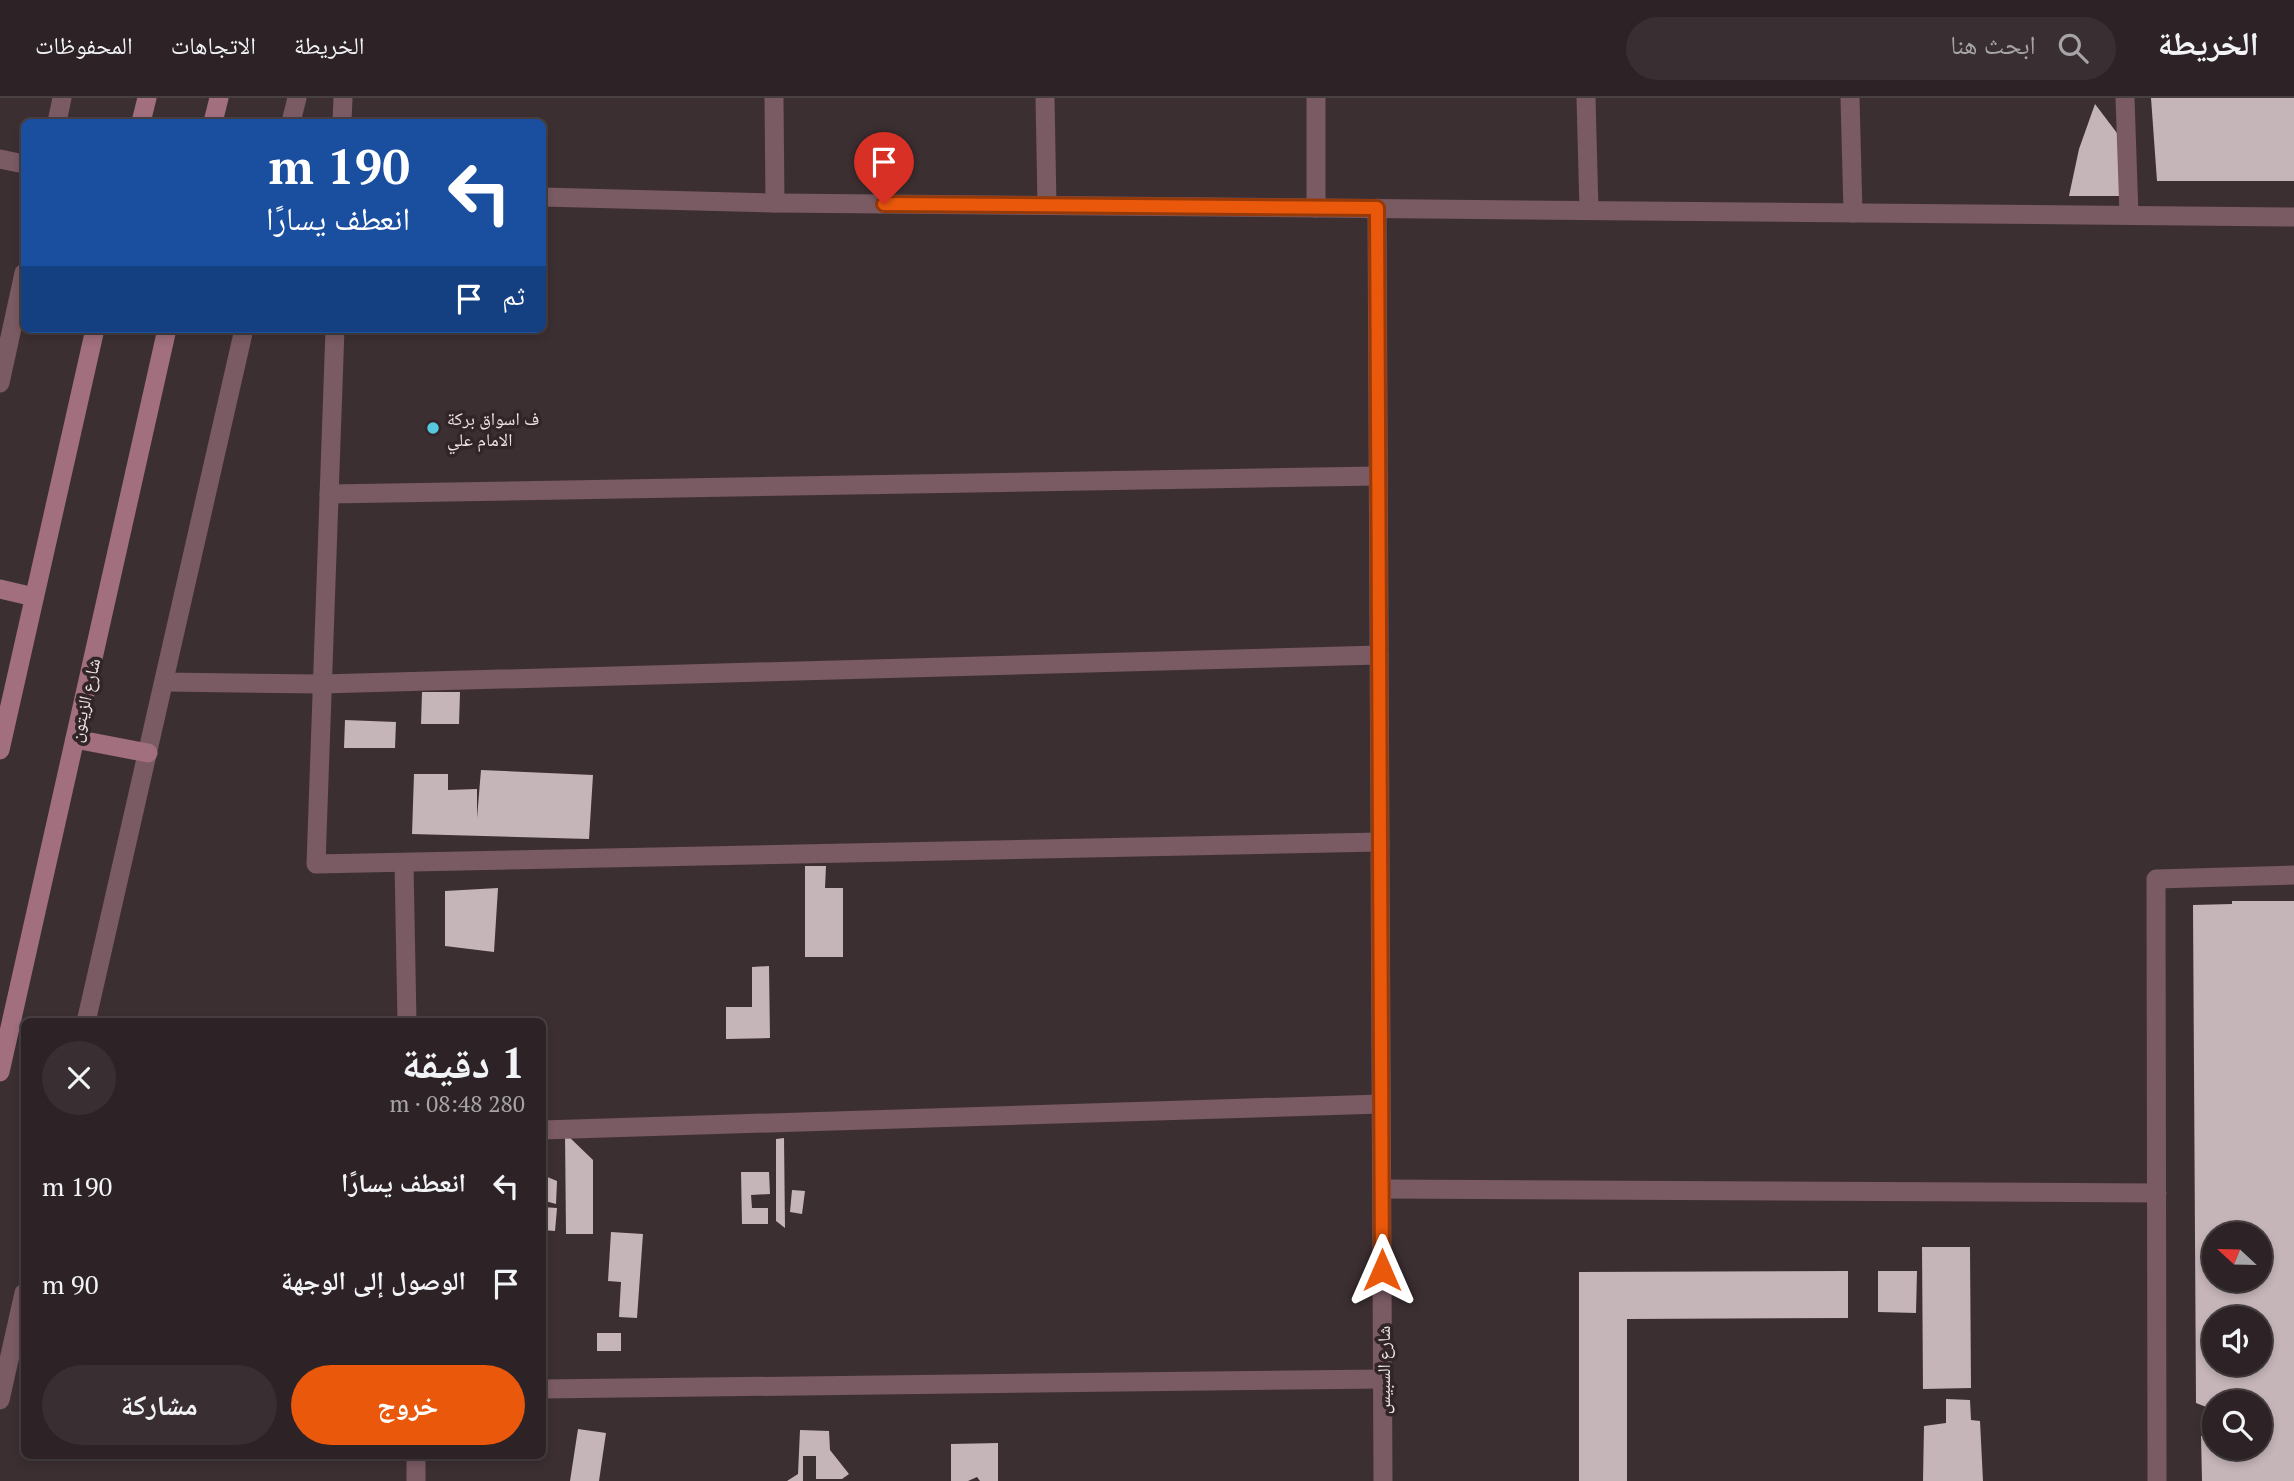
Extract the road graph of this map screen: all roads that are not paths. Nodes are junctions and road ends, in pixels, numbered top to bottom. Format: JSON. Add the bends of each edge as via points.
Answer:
{"nodes":[{"id":1,"x":62,"y":98,"type":"edge"},
{"id":2,"x":147,"y":98,"type":"edge"},
{"id":3,"x":219,"y":98,"type":"edge"},
{"id":4,"x":297,"y":98,"type":"edge"},
{"id":5,"x":343,"y":98,"type":"edge"},
{"id":6,"x":774,"y":98,"type":"edge"},
{"id":7,"x":1045,"y":98,"type":"edge"},
{"id":8,"x":1316,"y":98,"type":"edge"},
{"id":9,"x":1586,"y":98,"type":"edge"},
{"id":10,"x":1850,"y":98,"type":"edge"},
{"id":11,"x":2125,"y":98,"type":"edge"},
{"id":12,"x":58,"y":119,"type":"edge"},
{"id":13,"x":143,"y":119,"type":"edge"},
{"id":14,"x":214,"y":119,"type":"edge"},
{"id":15,"x":292,"y":119,"type":"edge"},
{"id":16,"x":342,"y":119,"type":"edge"},
{"id":17,"x":0,"y":159,"type":"edge"},
{"id":18,"x":21,"y":163,"type":"edge"},
{"id":19,"x":546,"y":197,"type":"edge"},
{"id":20,"x":775,"y":203,"type":"junction"},
{"id":21,"x":1047,"y":205,"type":"junction"},
{"id":22,"x":1316,"y":208,"type":"junction"},
{"id":23,"x":1377,"y":208,"type":"junction"},
{"id":24,"x":1589,"y":211,"type":"junction"},
{"id":25,"x":1853,"y":213,"type":"junction"},
{"id":26,"x":2129,"y":215,"type":"junction"},
{"id":27,"x":2294,"y":217,"type":"edge"},
{"id":28,"x":21,"y":287,"type":"edge"},
{"id":29,"x":94,"y":333,"type":"edge"},
{"id":30,"x":166,"y":333,"type":"edge"},
{"id":31,"x":243,"y":333,"type":"edge"},
{"id":32,"x":335,"y":333,"type":"edge"},
{"id":33,"x":0,"y":383,"type":"edge"},
{"id":34,"x":1378,"y":476,"type":"junction"},
{"id":35,"x":329,"y":494,"type":"junction"},
{"id":36,"x":0,"y":589,"type":"edge"},
{"id":37,"x":34,"y":597,"type":"junction"},
{"id":38,"x":1379,"y":655,"type":"junction"},
{"id":39,"x":164,"y":682,"type":"junction"},
{"id":40,"x":322,"y":684,"type":"junction"},
{"id":41,"x":75,"y":739,"type":"junction"},
{"id":42,"x":0,"y":750,"type":"edge"},
{"id":43,"x":148,"y":753,"type":"junction"},
{"id":44,"x":1380,"y":842,"type":"junction"},
{"id":45,"x":404,"y":863,"type":"junction"},
{"id":46,"x":2294,"y":876,"type":"edge"},
{"id":47,"x":87,"y":1018,"type":"edge"},
{"id":48,"x":407,"y":1018,"type":"edge"},
{"id":49,"x":0,"y":1072,"type":"edge"},
{"id":50,"x":1381,"y":1104,"type":"junction"},
{"id":51,"x":546,"y":1130,"type":"edge"},
{"id":52,"x":1382,"y":1189,"type":"junction"},
{"id":53,"x":2157,"y":1194,"type":"junction"},
{"id":54,"x":21,"y":1306,"type":"edge"},
{"id":55,"x":1383,"y":1379,"type":"junction"},
{"id":56,"x":546,"y":1389,"type":"edge"},
{"id":57,"x":0,"y":1400,"type":"edge"},
{"id":58,"x":416,"y":1459,"type":"edge"},
{"id":59,"x":416,"y":1481,"type":"edge"},
{"id":60,"x":1383,"y":1481,"type":"edge"},
{"id":61,"x":2157,"y":1481,"type":"edge"}],
"edges":[{"from":1,"to":12,"type":"street"},
{"from":2,"to":13,"type":"main road"},
{"from":3,"to":14,"type":"main road"},
{"from":4,"to":15,"type":"street"},
{"from":5,"to":16,"type":"street"},
{"from":6,"to":20,"type":"street"},
{"from":7,"to":21,"type":"street"},
{"from":8,"to":22,"type":"street"},
{"from":9,"to":24,"type":"street"},
{"from":10,"to":25,"type":"street"},
{"from":11,"to":26,"type":"street"},
{"from":17,"to":18,"type":"street"},
{"from":19,"to":20,"type":"street"},
{"from":20,"to":21,"type":"street"},
{"from":21,"to":22,"type":"street"},
{"from":22,"to":23,"type":"street"},
{"from":23,"to":24,"type":"street"},
{"from":23,"to":34,"type":"street","name":"شارع السبيس"},
{"from":24,"to":25,"type":"street"},
{"from":25,"to":26,"type":"street"},
{"from":26,"to":27,"type":"street"},
{"from":28,"to":33,"type":"street"},
{"from":29,"to":37,"type":"main road"},
{"from":30,"to":41,"type":"main road","name":"شارع الزيتون"},
{"from":31,"to":39,"type":"street"},
{"from":32,"to":35,"type":"street"},
{"from":34,"to":35,"type":"street"},
{"from":34,"to":38,"type":"street","name":"شارع السبيس"},
{"from":35,"to":40,"type":"street"},
{"from":36,"to":37,"type":"main road"},
{"from":37,"to":42,"type":"main road"},
{"from":38,"to":40,"type":"street"},
{"from":38,"to":44,"type":"street","name":"شارع السبيس"},
{"from":39,"to":40,"type":"street"},
{"from":39,"to":43,"type":"street"},
{"from":40,"to":45,"type":"street","via":[[316,864]]},
{"from":41,"to":43,"type":"main road"},
{"from":41,"to":49,"type":"main road","name":"شارع الزيتون"},
{"from":43,"to":47,"type":"street"},
{"from":44,"to":45,"type":"street"},
{"from":44,"to":50,"type":"street","name":"شارع السبيس"},
{"from":45,"to":48,"type":"street"},
{"from":46,"to":53,"type":"street","via":[[2156,879]]},
{"from":50,"to":51,"type":"street"},
{"from":50,"to":52,"type":"street","name":"شارع السبيس"},
{"from":52,"to":53,"type":"street"},
{"from":52,"to":55,"type":"street","name":"شارع السبيس"},
{"from":53,"to":61,"type":"street"},
{"from":54,"to":57,"type":"street"},
{"from":55,"to":56,"type":"street"},
{"from":55,"to":60,"type":"street","name":"شارع السبيس"},
{"from":58,"to":59,"type":"street"}]}
